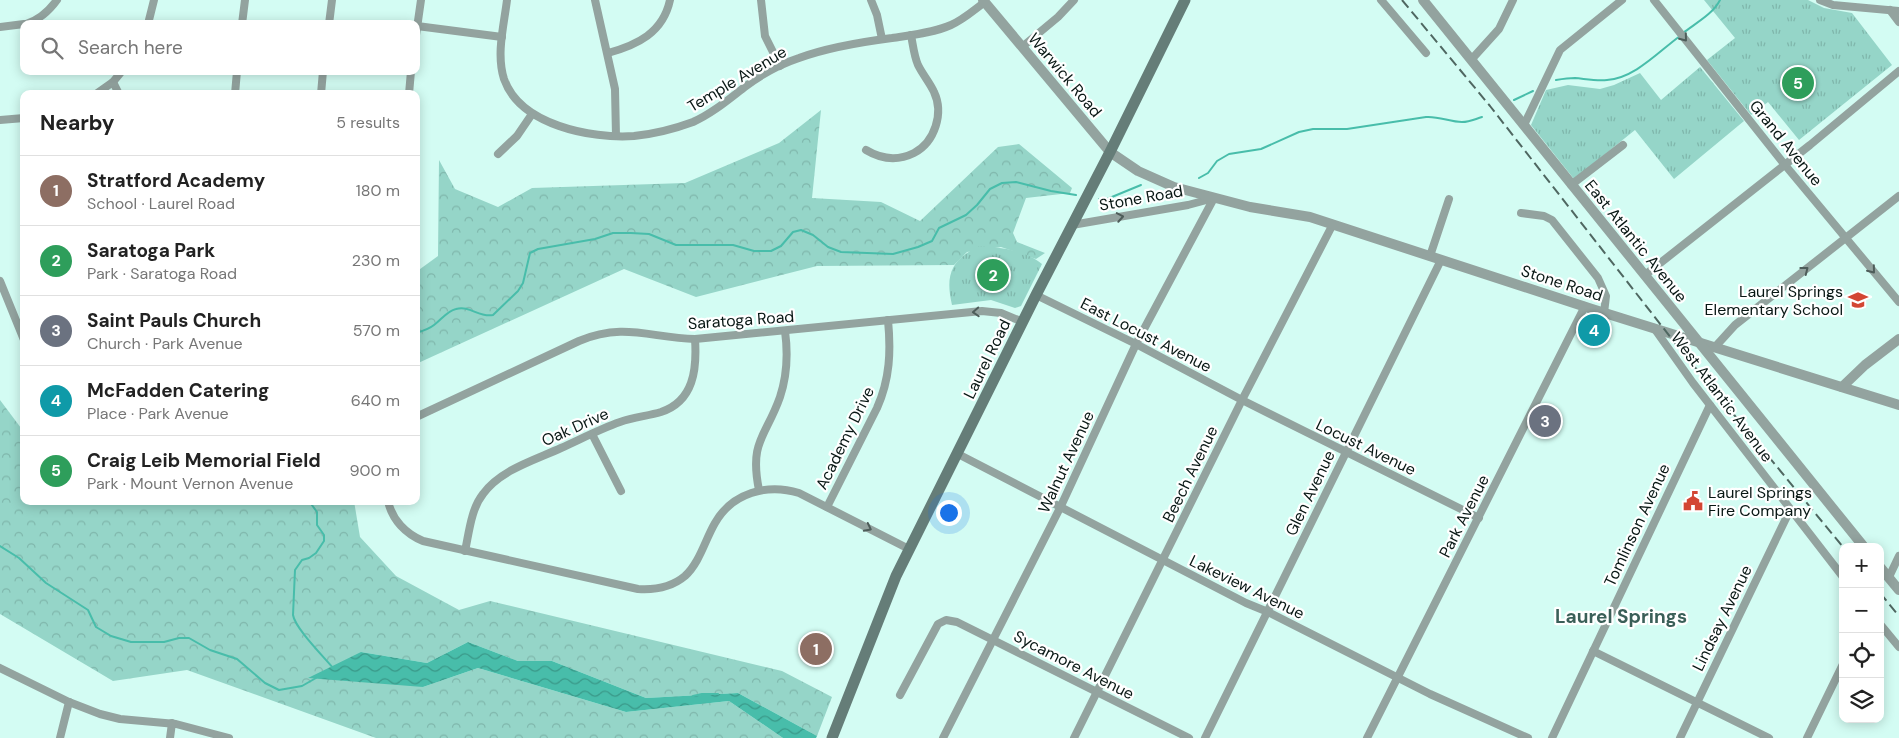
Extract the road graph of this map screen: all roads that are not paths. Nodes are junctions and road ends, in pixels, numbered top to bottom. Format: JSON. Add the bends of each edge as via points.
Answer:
{"nodes":[{"id":1,"x":57,"y":0,"type":"edge"},
{"id":2,"x":154,"y":0,"type":"edge"},
{"id":3,"x":245,"y":0,"type":"edge"},
{"id":4,"x":332,"y":0,"type":"edge"},
{"id":5,"x":420,"y":0,"type":"edge"},
{"id":6,"x":507,"y":0,"type":"edge"},
{"id":7,"x":595,"y":0,"type":"edge"},
{"id":8,"x":670,"y":0,"type":"edge"},
{"id":9,"x":761,"y":0,"type":"edge"},
{"id":10,"x":871,"y":0,"type":"edge"},
{"id":11,"x":1074,"y":0,"type":"edge"},
{"id":12,"x":1185,"y":0,"type":"edge"},
{"id":13,"x":1381,"y":0,"type":"edge"},
{"id":14,"x":1423,"y":0,"type":"edge"},
{"id":15,"x":1513,"y":0,"type":"edge"},
{"id":16,"x":1622,"y":0,"type":"edge"},
{"id":17,"x":1654,"y":0,"type":"edge"},
{"id":18,"x":1820,"y":0,"type":"edge"},
{"id":19,"x":984,"y":1,"type":"edge"},
{"id":20,"x":1890,"y":10,"type":"junction"},
{"id":21,"x":1899,"y":11,"type":"edge"},
{"id":22,"x":36,"y":20,"type":"edge"},
{"id":23,"x":149,"y":20,"type":"edge"},
{"id":24,"x":242,"y":20,"type":"edge"},
{"id":25,"x":330,"y":20,"type":"edge"},
{"id":26,"x":418,"y":20,"type":"edge"},
{"id":27,"x":1899,"y":22,"type":"edge"},
{"id":28,"x":20,"y":25,"type":"edge"},
{"id":29,"x":0,"y":27,"type":"edge"},
{"id":30,"x":420,"y":30,"type":"edge"},
{"id":31,"x":911,"y":35,"type":"junction"},
{"id":32,"x":502,"y":37,"type":"junction"},
{"id":33,"x":882,"y":39,"type":"junction"},
{"id":34,"x":1022,"y":47,"type":"junction"},
{"id":35,"x":608,"y":53,"type":"junction"},
{"id":36,"x":1426,"y":53,"type":"dead end"},
{"id":37,"x":1471,"y":60,"type":"junction"},
{"id":38,"x":780,"y":66,"type":"junction"},
{"id":39,"x":1899,"y":71,"type":"edge"},
{"id":40,"x":119,"y":75,"type":"edge"},
{"id":41,"x":237,"y":75,"type":"edge"},
{"id":42,"x":323,"y":75,"type":"edge"},
{"id":43,"x":411,"y":75,"type":"edge"},
{"id":44,"x":113,"y":82,"type":"junction"},
{"id":45,"x":102,"y":90,"type":"edge"},
{"id":46,"x":117,"y":90,"type":"edge"},
{"id":47,"x":235,"y":90,"type":"edge"},
{"id":48,"x":321,"y":90,"type":"edge"},
{"id":49,"x":409,"y":90,"type":"edge"},
{"id":50,"x":532,"y":114,"type":"junction"},
{"id":51,"x":20,"y":118,"type":"edge"},
{"id":52,"x":0,"y":120,"type":"edge"},
{"id":53,"x":1524,"y":125,"type":"junction"},
{"id":54,"x":616,"y":136,"type":"junction"},
{"id":55,"x":924,"y":145,"type":"junction"},
{"id":56,"x":1623,"y":145,"type":"dead end"},
{"id":57,"x":866,"y":150,"type":"dead end"},
{"id":58,"x":930,"y":152,"type":"dead end"},
{"id":59,"x":1110,"y":152,"type":"junction"},
{"id":60,"x":498,"y":154,"type":"dead end"},
{"id":61,"x":1129,"y":165,"type":"joint"},
{"id":62,"x":1785,"y":165,"type":"junction"},
{"id":63,"x":1571,"y":185,"type":"junction"},
{"id":64,"x":1899,"y":196,"type":"edge"},
{"id":65,"x":1214,"y":198,"type":"junction"},
{"id":66,"x":1449,"y":199,"type":"dead end"},
{"id":67,"x":1521,"y":213,"type":"dead end"},
{"id":68,"x":1333,"y":224,"type":"junction"},
{"id":69,"x":1072,"y":225,"type":"junction"},
{"id":70,"x":1846,"y":238,"type":"junction"},
{"id":71,"x":1430,"y":256,"type":"junction"},
{"id":72,"x":1441,"y":260,"type":"junction"},
{"id":73,"x":1645,"y":275,"type":"junction"},
{"id":74,"x":0,"y":281,"type":"edge"},
{"id":75,"x":1036,"y":295,"type":"junction"},
{"id":76,"x":1899,"y":302,"type":"edge"},
{"id":77,"x":1585,"y":306,"type":"junction"},
{"id":78,"x":1604,"y":313,"type":"junction"},
{"id":79,"x":1678,"y":315,"type":"junction"},
{"id":80,"x":888,"y":320,"type":"junction"},
{"id":81,"x":1023,"y":322,"type":"junction"},
{"id":82,"x":1654,"y":328,"type":"junction"},
{"id":83,"x":20,"y":330,"type":"edge"},
{"id":84,"x":785,"y":331,"type":"junction"},
{"id":85,"x":1671,"y":333,"type":"junction"},
{"id":86,"x":1899,"y":339,"type":"edge"},
{"id":87,"x":695,"y":340,"type":"junction"},
{"id":88,"x":1700,"y":342,"type":"junction"},
{"id":89,"x":1136,"y":344,"type":"junction"},
{"id":90,"x":1715,"y":347,"type":"junction"},
{"id":91,"x":1842,"y":387,"type":"junction"},
{"id":92,"x":1242,"y":400,"type":"junction"},
{"id":93,"x":1710,"y":405,"type":"junction"},
{"id":94,"x":1899,"y":406,"type":"edge"},
{"id":95,"x":420,"y":415,"type":"edge"},
{"id":96,"x":592,"y":434,"type":"junction"},
{"id":97,"x":1345,"y":452,"type":"junction"},
{"id":98,"x":958,"y":454,"type":"junction"},
{"id":99,"x":760,"y":490,"type":"junction"},
{"id":100,"x":621,"y":491,"type":"dead end"},
{"id":101,"x":390,"y":505,"type":"edge"},
{"id":102,"x":827,"y":507,"type":"junction"},
{"id":103,"x":1060,"y":508,"type":"junction"},
{"id":104,"x":1790,"y":510,"type":"junction"},
{"id":105,"x":1479,"y":518,"type":"junction"},
{"id":106,"x":1861,"y":543,"type":"edge"},
{"id":107,"x":909,"y":549,"type":"junction"},
{"id":108,"x":465,"y":551,"type":"junction"},
{"id":109,"x":1899,"y":556,"type":"edge"},
{"id":110,"x":1163,"y":560,"type":"junction"},
{"id":111,"x":1884,"y":572,"type":"edge"},
{"id":112,"x":1839,"y":573,"type":"edge"},
{"id":113,"x":1888,"y":577,"type":"junction"},
{"id":114,"x":1899,"y":590,"type":"edge"},
{"id":115,"x":1268,"y":612,"type":"junction"},
{"id":116,"x":1884,"y":629,"type":"edge"},
{"id":117,"x":993,"y":640,"type":"junction"},
{"id":118,"x":1899,"y":647,"type":"edge"},
{"id":119,"x":1593,"y":651,"type":"junction"},
{"id":120,"x":0,"y":668,"type":"edge"},
{"id":121,"x":1839,"y":672,"type":"edge"},
{"id":122,"x":1397,"y":678,"type":"junction"},
{"id":123,"x":1097,"y":692,"type":"junction"},
{"id":124,"x":900,"y":695,"type":"dead end"},
{"id":125,"x":69,"y":702,"type":"junction"},
{"id":126,"x":1696,"y":702,"type":"junction"},
{"id":127,"x":172,"y":724,"type":"junction"},
{"id":128,"x":60,"y":738,"type":"edge"},
{"id":129,"x":170,"y":738,"type":"edge"},
{"id":130,"x":229,"y":738,"type":"edge"},
{"id":131,"x":832,"y":738,"type":"edge"},
{"id":132,"x":943,"y":738,"type":"edge"},
{"id":133,"x":1074,"y":738,"type":"edge"},
{"id":134,"x":1189,"y":738,"type":"edge"},
{"id":135,"x":1205,"y":738,"type":"edge"},
{"id":136,"x":1367,"y":738,"type":"edge"},
{"id":137,"x":1528,"y":738,"type":"edge"},
{"id":138,"x":1552,"y":738,"type":"edge"},
{"id":139,"x":1680,"y":738,"type":"edge"},
{"id":140,"x":1769,"y":738,"type":"edge"},
{"id":141,"x":1807,"y":738,"type":"edge"}],
"edges":[{"from":1,"to":22,"type":"street"},
{"from":2,"to":23,"type":"street"},
{"from":3,"to":24,"type":"street"},
{"from":4,"to":25,"type":"street"},
{"from":5,"to":26,"type":"street"},
{"from":6,"to":32,"type":"street","name":"Temple Avenue"},
{"from":7,"to":35,"type":"street"},
{"from":8,"to":35,"type":"street","via":[[662,21],[651,35]]},
{"from":9,"to":38,"type":"street","via":[[766,36]]},
{"from":10,"to":33,"type":"street"},
{"from":11,"to":34,"type":"street"},
{"from":12,"to":59,"type":"main road","name":"Laurel Road"},
{"from":13,"to":36,"type":"street"},
{"from":14,"to":37,"type":"street","name":"East Atlantic Avenue"},
{"from":15,"to":37,"type":"street","via":[[1500,28]]},
{"from":16,"to":53,"type":"street","via":[[1560,50]]},
{"from":17,"to":62,"type":"street","name":"Grand Avenue","one_way":true},
{"from":18,"to":20,"type":"street","via":[[1833,5]]},
{"from":19,"to":31,"type":"street","name":"Temple Avenue","via":[[950,26]]},
{"from":19,"to":34,"type":"street","name":"Warwick Road"},
{"from":20,"to":21,"type":"street"},
{"from":20,"to":27,"type":"street"},
{"from":28,"to":29,"type":"street"},
{"from":30,"to":32,"type":"street"},
{"from":31,"to":33,"type":"street","name":"Temple Avenue"},
{"from":31,"to":55,"type":"street","via":[[918,63],[938,105],[936,126]]},
{"from":32,"to":50,"type":"street","name":"Temple Avenue","via":[[504,78],[513,97]]},
{"from":33,"to":38,"type":"street","name":"Temple Avenue","via":[[827,50]]},
{"from":34,"to":59,"type":"street","name":"Warwick Road"},
{"from":35,"to":54,"type":"street","via":[[616,99]]},
{"from":37,"to":53,"type":"street","name":"East Atlantic Avenue"},
{"from":38,"to":54,"type":"street","name":"Temple Avenue","via":[[747,85],[712,112],[691,122],[660,132]]},
{"from":39,"to":62,"type":"street"},
{"from":40,"to":44,"type":"street"},
{"from":41,"to":47,"type":"street"},
{"from":42,"to":48,"type":"street"},
{"from":43,"to":49,"type":"street"},
{"from":44,"to":45,"type":"street"},
{"from":44,"to":46,"type":"street"},
{"from":50,"to":54,"type":"street","name":"Temple Avenue","via":[[571,129]]},
{"from":50,"to":60,"type":"street","via":[[518,136]]},
{"from":51,"to":52,"type":"street"},
{"from":53,"to":63,"type":"street","name":"East Atlantic Avenue"},
{"from":55,"to":57,"type":"street","via":[[909,155],[892,158]]},
{"from":55,"to":58,"type":"street"},
{"from":56,"to":63,"type":"street"},
{"from":59,"to":61,"type":"street","name":"Warwick Road"},
{"from":59,"to":69,"type":"main road","name":"Laurel Road"},
{"from":61,"to":65,"type":"street","name":"Stone Road","via":[[1174,187]]},
{"from":62,"to":70,"type":"street","name":"Grand Avenue"},
{"from":62,"to":73,"type":"street"},
{"from":63,"to":73,"type":"street","name":"East Atlantic Avenue"},
{"from":64,"to":70,"type":"street"},
{"from":65,"to":68,"type":"street","name":"Stone Road"},
{"from":69,"to":65,"type":"street","name":"Stone Road","one_way":true},
{"from":65,"to":89,"type":"street","name":"Walnut Avenue"},
{"from":66,"to":71,"type":"street"},
{"from":67,"to":78,"type":"street","via":[[1552,220],[1598,278],[1606,296]]},
{"from":68,"to":71,"type":"street","name":"Stone Road"},
{"from":68,"to":92,"type":"street","name":"Beech Avenue"},
{"from":69,"to":75,"type":"main road","name":"Laurel Road"},
{"from":70,"to":76,"type":"street","name":"Grand Avenue","one_way":true},
{"from":90,"to":70,"type":"street","one_way":true,"via":[[1735,325]]},
{"from":71,"to":72,"type":"street","name":"Stone Road"},
{"from":72,"to":77,"type":"street","name":"Stone Road"},
{"from":72,"to":97,"type":"street","name":"Glen Avenue"},
{"from":73,"to":79,"type":"street","name":"East Atlantic Avenue"},
{"from":74,"to":83,"type":"street"},
{"from":75,"to":81,"type":"main road","name":"Laurel Road"},
{"from":75,"to":89,"type":"street","name":"East Locust Avenue"},
{"from":77,"to":78,"type":"street","name":"Stone Road"},
{"from":77,"to":105,"type":"street","name":"Park Avenue"},
{"from":78,"to":82,"type":"street","name":"Stone Road"},
{"from":79,"to":85,"type":"street"},
{"from":79,"to":88,"type":"street","name":"East Atlantic Avenue"},
{"from":81,"to":80,"type":"street","name":"Saratoga Road","one_way":true,"via":[[1001,313],[982,311]]},
{"from":80,"to":84,"type":"street","name":"Saratoga Road"},
{"from":80,"to":102,"type":"street","name":"Academy Drive","via":[[889,363],[881,397]]},
{"from":81,"to":98,"type":"main road","name":"Laurel Road"},
{"from":82,"to":85,"type":"street","name":"Stone Road"},
{"from":82,"to":93,"type":"street","name":"West Atlantic Avenue"},
{"from":84,"to":87,"type":"street","name":"Saratoga Road"},
{"from":84,"to":99,"type":"street","via":[[787,361],[782,390],[756,454]]},
{"from":85,"to":88,"type":"street","name":"Stone Road"},
{"from":86,"to":91,"type":"street"},
{"from":87,"to":95,"type":"street","name":"Saratoga Road","via":[[634,331],[592,336]]},
{"from":87,"to":96,"type":"street","name":"Oak Drive","via":[[695,375],[679,400],[666,410],[624,420]]},
{"from":88,"to":90,"type":"street","name":"Stone Road"},
{"from":88,"to":106,"type":"street","name":"East Atlantic Avenue"},
{"from":89,"to":92,"type":"street","name":"East Locust Avenue"},
{"from":89,"to":103,"type":"street","name":"Walnut Avenue"},
{"from":90,"to":91,"type":"street","name":"Stone Road"},
{"from":91,"to":94,"type":"street","name":"Stone Road"},
{"from":92,"to":97,"type":"street","name":"Locust Avenue"},
{"from":92,"to":110,"type":"street","name":"Beech Avenue"},
{"from":93,"to":104,"type":"street","name":"West Atlantic Avenue"},
{"from":93,"to":119,"type":"street","name":"Tomlinson Avenue"},
{"from":96,"to":100,"type":"street"},
{"from":96,"to":108,"type":"street","name":"Oak Drive","via":[[507,473],[491,484],[477,504]]},
{"from":97,"to":105,"type":"street","name":"Locust Avenue"},
{"from":97,"to":115,"type":"street","name":"Glen Avenue"},
{"from":98,"to":103,"type":"street","name":"Lakeview Avenue"},
{"from":98,"to":107,"type":"main road","name":"Laurel Road"},
{"from":99,"to":102,"type":"street","via":[[792,491]]},
{"from":99,"to":108,"type":"street","via":[[741,498],[723,512],[687,574],[673,584],[655,589],[631,588]]},
{"from":101,"to":108,"type":"street","via":[[394,517],[409,534],[429,543]]},
{"from":102,"to":107,"type":"street","one_way":true},
{"from":103,"to":110,"type":"street","name":"Lakeview Avenue"},
{"from":103,"to":117,"type":"street","name":"Walnut Avenue"},
{"from":104,"to":112,"type":"street","name":"West Atlantic Avenue"},
{"from":104,"to":126,"type":"street","name":"Lindsay Avenue"},
{"from":105,"to":122,"type":"street","name":"Park Avenue"},
{"from":107,"to":131,"type":"main road","name":"Laurel Road"},
{"from":109,"to":113,"type":"street"},
{"from":110,"to":115,"type":"street","name":"Lakeview Avenue"},
{"from":110,"to":123,"type":"street","name":"Beech Avenue"},
{"from":111,"to":113,"type":"street"},
{"from":113,"to":114,"type":"street"},
{"from":115,"to":122,"type":"street","name":"Lakeview Avenue"},
{"from":115,"to":135,"type":"street","name":"Glen Avenue"},
{"from":116,"to":118,"type":"street"},
{"from":117,"to":123,"type":"street","name":"Sycamore Avenue"},
{"from":117,"to":124,"type":"street","name":"Sycamore Avenue","via":[[957,622],[946,620],[938,624]]},
{"from":117,"to":132,"type":"street","name":"Walnut Avenue"},
{"from":119,"to":126,"type":"street"},
{"from":119,"to":138,"type":"street","name":"Tomlinson Avenue"},
{"from":120,"to":125,"type":"street"},
{"from":121,"to":141,"type":"street"},
{"from":122,"to":136,"type":"street","name":"Park Avenue"},
{"from":122,"to":137,"type":"street","name":"Lakeview Avenue"},
{"from":123,"to":133,"type":"street","name":"Beech Avenue"},
{"from":123,"to":134,"type":"street","name":"Sycamore Avenue"},
{"from":125,"to":127,"type":"street","via":[[120,719]]},
{"from":125,"to":128,"type":"street"},
{"from":126,"to":139,"type":"street","name":"Lindsay Avenue"},
{"from":126,"to":140,"type":"street"},
{"from":127,"to":129,"type":"street"},
{"from":127,"to":130,"type":"street"}]}
